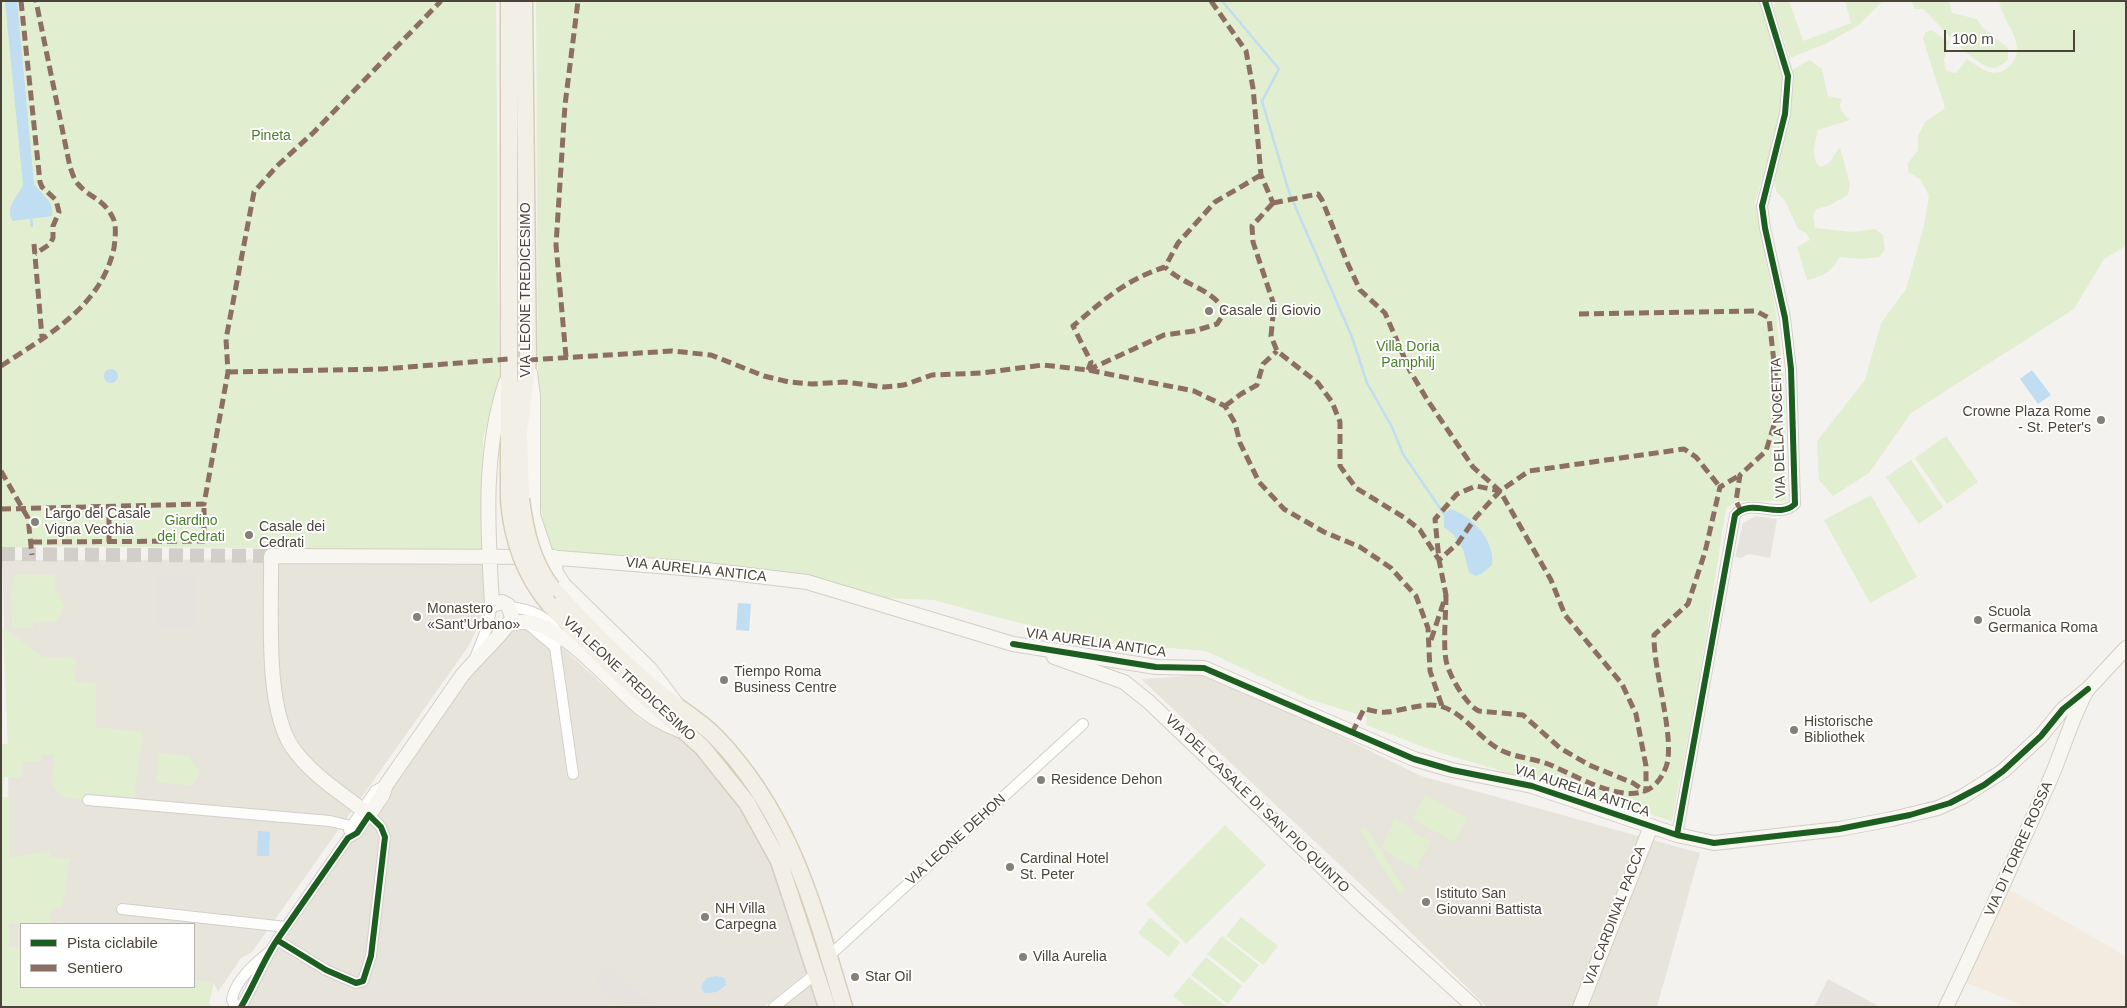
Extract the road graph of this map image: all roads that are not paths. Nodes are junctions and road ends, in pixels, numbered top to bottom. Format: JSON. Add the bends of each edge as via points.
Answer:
{"nodes":[{"id":1,"x":508,"y":1,"type":"edge"},
{"id":2,"x":524,"y":1,"type":"edge"},
{"id":3,"x":1765,"y":1,"type":"edge"},
{"id":4,"x":528,"y":360,"type":"junction"},
{"id":5,"x":508,"y":376,"type":"junction"},
{"id":6,"x":515,"y":499,"type":"junction"},
{"id":7,"x":489,"y":555,"type":"junction"},
{"id":8,"x":551,"y":557,"type":"junction"},
{"id":9,"x":551,"y":596,"type":"junction"},
{"id":10,"x":492,"y":604,"type":"junction"},
{"id":11,"x":510,"y":607,"type":"junction"},
{"id":12,"x":508,"y":625,"type":"junction"},
{"id":13,"x":557,"y":641,"type":"junction"},
{"id":14,"x":1013,"y":644,"type":"junction"},
{"id":15,"x":2126,"y":648,"type":"edge"},
{"id":16,"x":474,"y":660,"type":"junction"},
{"id":17,"x":1156,"y":667,"type":"junction"},
{"id":18,"x":1124,"y":682,"type":"junction"},
{"id":19,"x":2088,"y":689,"type":"junction"},
{"id":20,"x":679,"y":708,"type":"junction"},
{"id":21,"x":1083,"y":724,"type":"dead end"},
{"id":22,"x":2069,"y":731,"type":"junction"},
{"id":23,"x":688,"y":734,"type":"junction"},
{"id":24,"x":2041,"y":736,"type":"junction"},
{"id":25,"x":573,"y":774,"type":"dead end"},
{"id":26,"x":88,"y":800,"type":"dead end"},
{"id":27,"x":365,"y":813,"type":"junction"},
{"id":28,"x":351,"y":826,"type":"junction"},
{"id":29,"x":1651,"y":826,"type":"junction"},
{"id":30,"x":1677,"y":835,"type":"junction"},
{"id":31,"x":348,"y":838,"type":"junction"},
{"id":32,"x":122,"y":909,"type":"dead end"},
{"id":33,"x":286,"y":927,"type":"junction"},
{"id":34,"x":277,"y":940,"type":"junction"},
{"id":35,"x":270,"y":950,"type":"junction"},
{"id":36,"x":829,"y":956,"type":"junction"},
{"id":37,"x":818,"y":972,"type":"junction"},
{"id":38,"x":236,"y":1007,"type":"edge"},
{"id":39,"x":241,"y":1007,"type":"edge"},
{"id":40,"x":774,"y":1007,"type":"edge"},
{"id":41,"x":827,"y":1007,"type":"edge"},
{"id":42,"x":844,"y":1007,"type":"edge"},
{"id":43,"x":1474,"y":1007,"type":"edge"},
{"id":44,"x":1580,"y":1007,"type":"edge"},
{"id":45,"x":1946,"y":1007,"type":"edge"}],
"edges":[{"from":1,"to":5,"type":"main road","name":"VIA LEONE TREDICESIMO"},
{"from":2,"to":4,"type":"main road","name":"VIA LEONE TREDICESIMO"},
{"from":3,"to":30,"type":"street","name":"VIA DELLA NOCETTA","via":[[1788,76],[1785,114],[1762,206],[1785,318],[1791,369],[1795,504],[1785,510],[1747,507],[1734,515]]},
{"from":4,"to":6,"type":"main road","name":"VIA LEONE TREDICESIMO"},
{"from":4,"to":8,"type":"main road","via":[[533,396],[533,515]]},
{"from":5,"to":6,"type":"main road","name":"VIA LEONE TREDICESIMO"},
{"from":5,"to":7,"type":"main road","via":[[492,435]]},
{"from":6,"to":9,"type":"main road","name":"VIA LEONE TREDICESIMO","bridge":true,"via":[[511,522],[522,559],[535,584]]},
{"from":7,"to":8,"type":"main road","name":"VIA AURELIA ANTICA"},
{"from":7,"to":10,"type":"main road"},
{"from":7,"to":27,"type":"main road","name":"VIA AURELIA ANTICA","via":[[271,556],[273,695],[280,722],[292,746],[316,775]]},
{"from":8,"to":14,"type":"main road","name":"VIA AURELIA ANTICA","via":[[807,582]]},
{"from":8,"to":20,"type":"main road","via":[[564,585],[650,669]]},
{"from":9,"to":20,"type":"main road","name":"VIA LEONE TREDICESIMO"},
{"from":9,"to":23,"type":"main road","name":"VIA LEONE TREDICESIMO","via":[[622,676]]},
{"from":10,"to":11,"type":"main road","via":[[502,602]]},
{"from":10,"to":16,"type":"street","via":[[487,628]]},
{"from":11,"to":12,"type":"main road","via":[[512,616]]},
{"from":11,"to":13,"type":"street","via":[[541,616],[551,623]]},
{"from":12,"to":13,"type":"main road","via":[[525,621]]},
{"from":12,"to":16,"type":"main road"},
{"from":13,"to":23,"type":"main road","via":[[649,715]]},
{"from":13,"to":25,"type":"street"},
{"from":14,"to":17,"type":"main road","name":"VIA AURELIA ANTICA"},
{"from":14,"to":18,"type":"main road","name":"VIA DEL CASALE DI SAN PIO QUINTO"},
{"from":15,"to":19,"type":"main road","name":"VIA AURELIA ANTICA"},
{"from":16,"to":27,"type":"main road","via":[[386,785],[382,796]]},
{"from":17,"to":18,"type":"main road","via":[[1132,671]]},
{"from":17,"to":29,"type":"main road","name":"VIA AURELIA ANTICA","via":[[1210,669],[1414,759],[1532,786]]},
{"from":18,"to":43,"type":"main road","name":"VIA DEL CASALE DI SAN PIO QUINTO","via":[[1170,719]]},
{"from":19,"to":22,"type":"main road","name":"VIA DI TORRE ROSSA"},
{"from":19,"to":24,"type":"main road","name":"VIA AURELIA ANTICA","via":[[2063,709]]},
{"from":20,"to":36,"type":"main road","name":"VIA LEONE TREDICESIMO","via":[[706,728],[732,756],[775,816],[804,879]]},
{"from":21,"to":36,"type":"street","name":"VIA LEONE DEHON"},
{"from":22,"to":24,"type":"main road","name":"VIA AURELIA ANTICA","via":[[2059,728]]},
{"from":22,"to":45,"type":"main road","name":"VIA DI TORRE ROSSA","via":[[2039,805]]},
{"from":23,"to":37,"type":"main road","name":"VIA LEONE TREDICESIMO","via":[[735,787],[775,851]]},
{"from":24,"to":30,"type":"main road","name":"VIA AURELIA ANTICA","via":[[1984,785],[1950,803],[1923,812],[1839,829],[1759,839],[1708,842]]},
{"from":26,"to":28,"type":"street","via":[[330,821]]},
{"from":27,"to":28,"type":"street"},
{"from":27,"to":31,"type":"street","via":[[357,833]]},
{"from":27,"to":34,"type":"street","via":[[381,827],[384,837],[371,956],[362,982],[356,984],[326,970]]},
{"from":28,"to":31,"type":"street"},
{"from":29,"to":30,"type":"main road","name":"VIA AURELIA ANTICA"},
{"from":29,"to":44,"type":"main road","name":"VIA CARDINAL PACCA"},
{"from":31,"to":33,"type":"street"},
{"from":32,"to":33,"type":"street"},
{"from":33,"to":34,"type":"street"},
{"from":34,"to":35,"type":"street"},
{"from":35,"to":38,"type":"street","via":[[250,968],[234,993],[232,1000]]},
{"from":35,"to":39,"type":"street"},
{"from":36,"to":42,"type":"main road","name":"VIA LEONE TREDICESIMO"},
{"from":37,"to":40,"type":"street"},
{"from":37,"to":41,"type":"main road","name":"VIA LEONE TREDICESIMO"}]}
